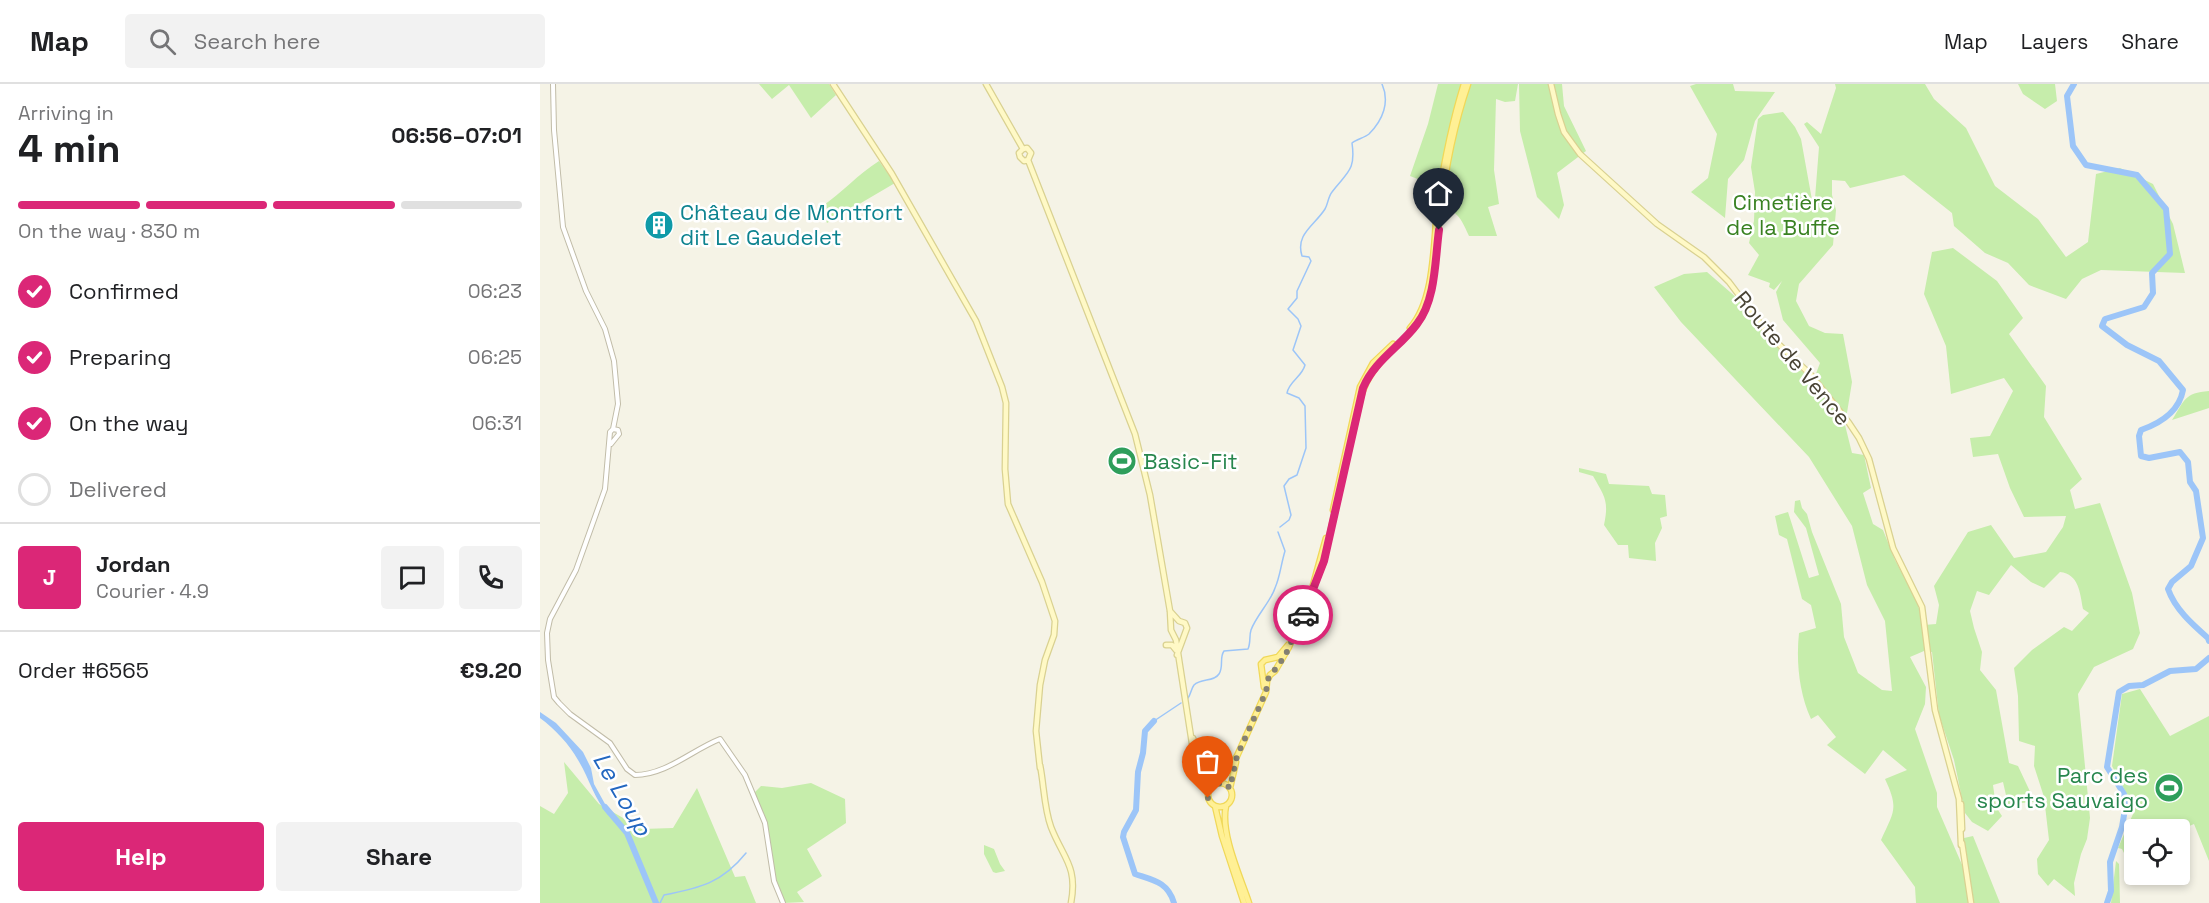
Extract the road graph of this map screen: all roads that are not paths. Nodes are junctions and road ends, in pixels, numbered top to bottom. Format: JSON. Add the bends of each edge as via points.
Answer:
{"nodes":[{"id":1,"x":553,"y":84,"type":"edge"},
{"id":2,"x":833,"y":84,"type":"edge"},
{"id":3,"x":986,"y":84,"type":"edge"},
{"id":4,"x":1466,"y":84,"type":"edge"},
{"id":5,"x":1551,"y":84,"type":"edge"},
{"id":6,"x":1023,"y":149,"type":"junction"},
{"id":7,"x":1028,"y":160,"type":"junction"},
{"id":8,"x":614,"y":429,"type":"junction"},
{"id":9,"x":610,"y":435,"type":"junction"},
{"id":10,"x":615,"y":438,"type":"junction"},
{"id":11,"x":609,"y":447,"type":"junction"},
{"id":12,"x":1170,"y":611,"type":"junction"},
{"id":13,"x":1179,"y":621,"type":"junction"},
{"id":14,"x":1172,"y":625,"type":"junction"},
{"id":15,"x":1175,"y":637,"type":"junction"},
{"id":16,"x":1183,"y":637,"type":"junction"},
{"id":17,"x":1292,"y":638,"type":"junction"},
{"id":18,"x":1166,"y":645,"type":"dead end"},
{"id":19,"x":1177,"y":652,"type":"junction"},
{"id":20,"x":1271,"y":660,"type":"junction"},
{"id":21,"x":1276,"y":667,"type":"junction"},
{"id":22,"x":1263,"y":672,"type":"junction"},
{"id":23,"x":1270,"y":675,"type":"junction"},
{"id":24,"x":1263,"y":698,"type":"junction"},
{"id":25,"x":1190,"y":733,"type":"junction"},
{"id":26,"x":1237,"y":756,"type":"junction"},
{"id":27,"x":1220,"y":782,"type":"junction"},
{"id":28,"x":1214,"y":784,"type":"junction"},
{"id":29,"x":1230,"y":788,"type":"junction"},
{"id":30,"x":1208,"y":790,"type":"junction"},
{"id":31,"x":1215,"y":806,"type":"junction"},
{"id":32,"x":1226,"y":806,"type":"junction"},
{"id":33,"x":783,"y":903,"type":"edge"},
{"id":34,"x":1071,"y":903,"type":"edge"},
{"id":35,"x":1244,"y":903,"type":"edge"},
{"id":36,"x":1249,"y":903,"type":"edge"},
{"id":37,"x":1971,"y":903,"type":"edge"}],
"edges":[{"from":1,"to":8,"type":"street","via":[[562,224],[612,350],[618,404]]},
{"from":2,"to":34,"type":"main road","via":[[905,196],[976,321],[1002,387],[1006,403],[1008,504],[1055,621],[1041,677],[1036,735],[1051,827],[1070,866]]},
{"from":3,"to":6,"type":"main road"},
{"from":4,"to":17,"type":"main road","via":[[1441,188],[1425,298],[1413,324],[1373,363],[1359,387],[1327,537],[1305,610]]},
{"from":5,"to":37,"type":"main road","name":"Route de Vence","via":[[1564,132],[1580,154],[1729,282],[1770,335],[1811,375],[1863,447],[1888,532],[1922,607],[1935,710],[1960,801],[1961,845]]},
{"from":6,"to":7,"type":"main road","via":[[1030,151]]},
{"from":6,"to":7,"type":"main road","via":[[1020,157]]},
{"from":7,"to":12,"type":"main road","via":[[1135,434],[1148,484]]},
{"from":8,"to":9,"type":"street"},
{"from":8,"to":10,"type":"street","via":[[619,432]]},
{"from":9,"to":10,"type":"street"},
{"from":9,"to":11,"type":"street"},
{"from":10,"to":11,"type":"street"},
{"from":11,"to":33,"type":"street","via":[[605,489],[576,570],[548,625],[554,697],[610,743],[635,775],[654,773],[717,740],[745,775],[765,823],[773,875]]},
{"from":12,"to":13,"type":"main road"},
{"from":12,"to":14,"type":"main road"},
{"from":13,"to":14,"type":"main road"},
{"from":13,"to":16,"type":"main road","via":[[1187,627]]},
{"from":14,"to":15,"type":"main road"},
{"from":15,"to":16,"type":"main road"},
{"from":15,"to":19,"type":"main road"},
{"from":16,"to":19,"type":"main road"},
{"from":17,"to":20,"type":"main road","via":[[1280,655]]},
{"from":17,"to":21,"type":"main road"},
{"from":18,"to":19,"type":"main road","via":[[1172,645]]},
{"from":19,"to":25,"type":"main road"},
{"from":20,"to":21,"type":"main road"},
{"from":20,"to":22,"type":"main road","via":[[1261,664]]},
{"from":21,"to":23,"type":"main road"},
{"from":22,"to":23,"type":"main road"},
{"from":22,"to":24,"type":"main road"},
{"from":23,"to":24,"type":"main road"},
{"from":24,"to":26,"type":"main road"},
{"from":25,"to":28,"type":"main road","via":[[1205,777]]},
{"from":25,"to":30,"type":"main road","via":[[1196,763]]},
{"from":26,"to":27,"type":"main road"},
{"from":26,"to":29,"type":"main road"},
{"from":27,"to":28,"type":"main road"},
{"from":27,"to":29,"type":"main road"},
{"from":28,"to":30,"type":"main road"},
{"from":29,"to":32,"type":"main road","via":[[1232,797]]},
{"from":30,"to":31,"type":"main road","via":[[1208,798]]},
{"from":31,"to":32,"type":"main road"},
{"from":31,"to":35,"type":"main road"},
{"from":32,"to":36,"type":"main road","via":[[1226,833]]}]}
